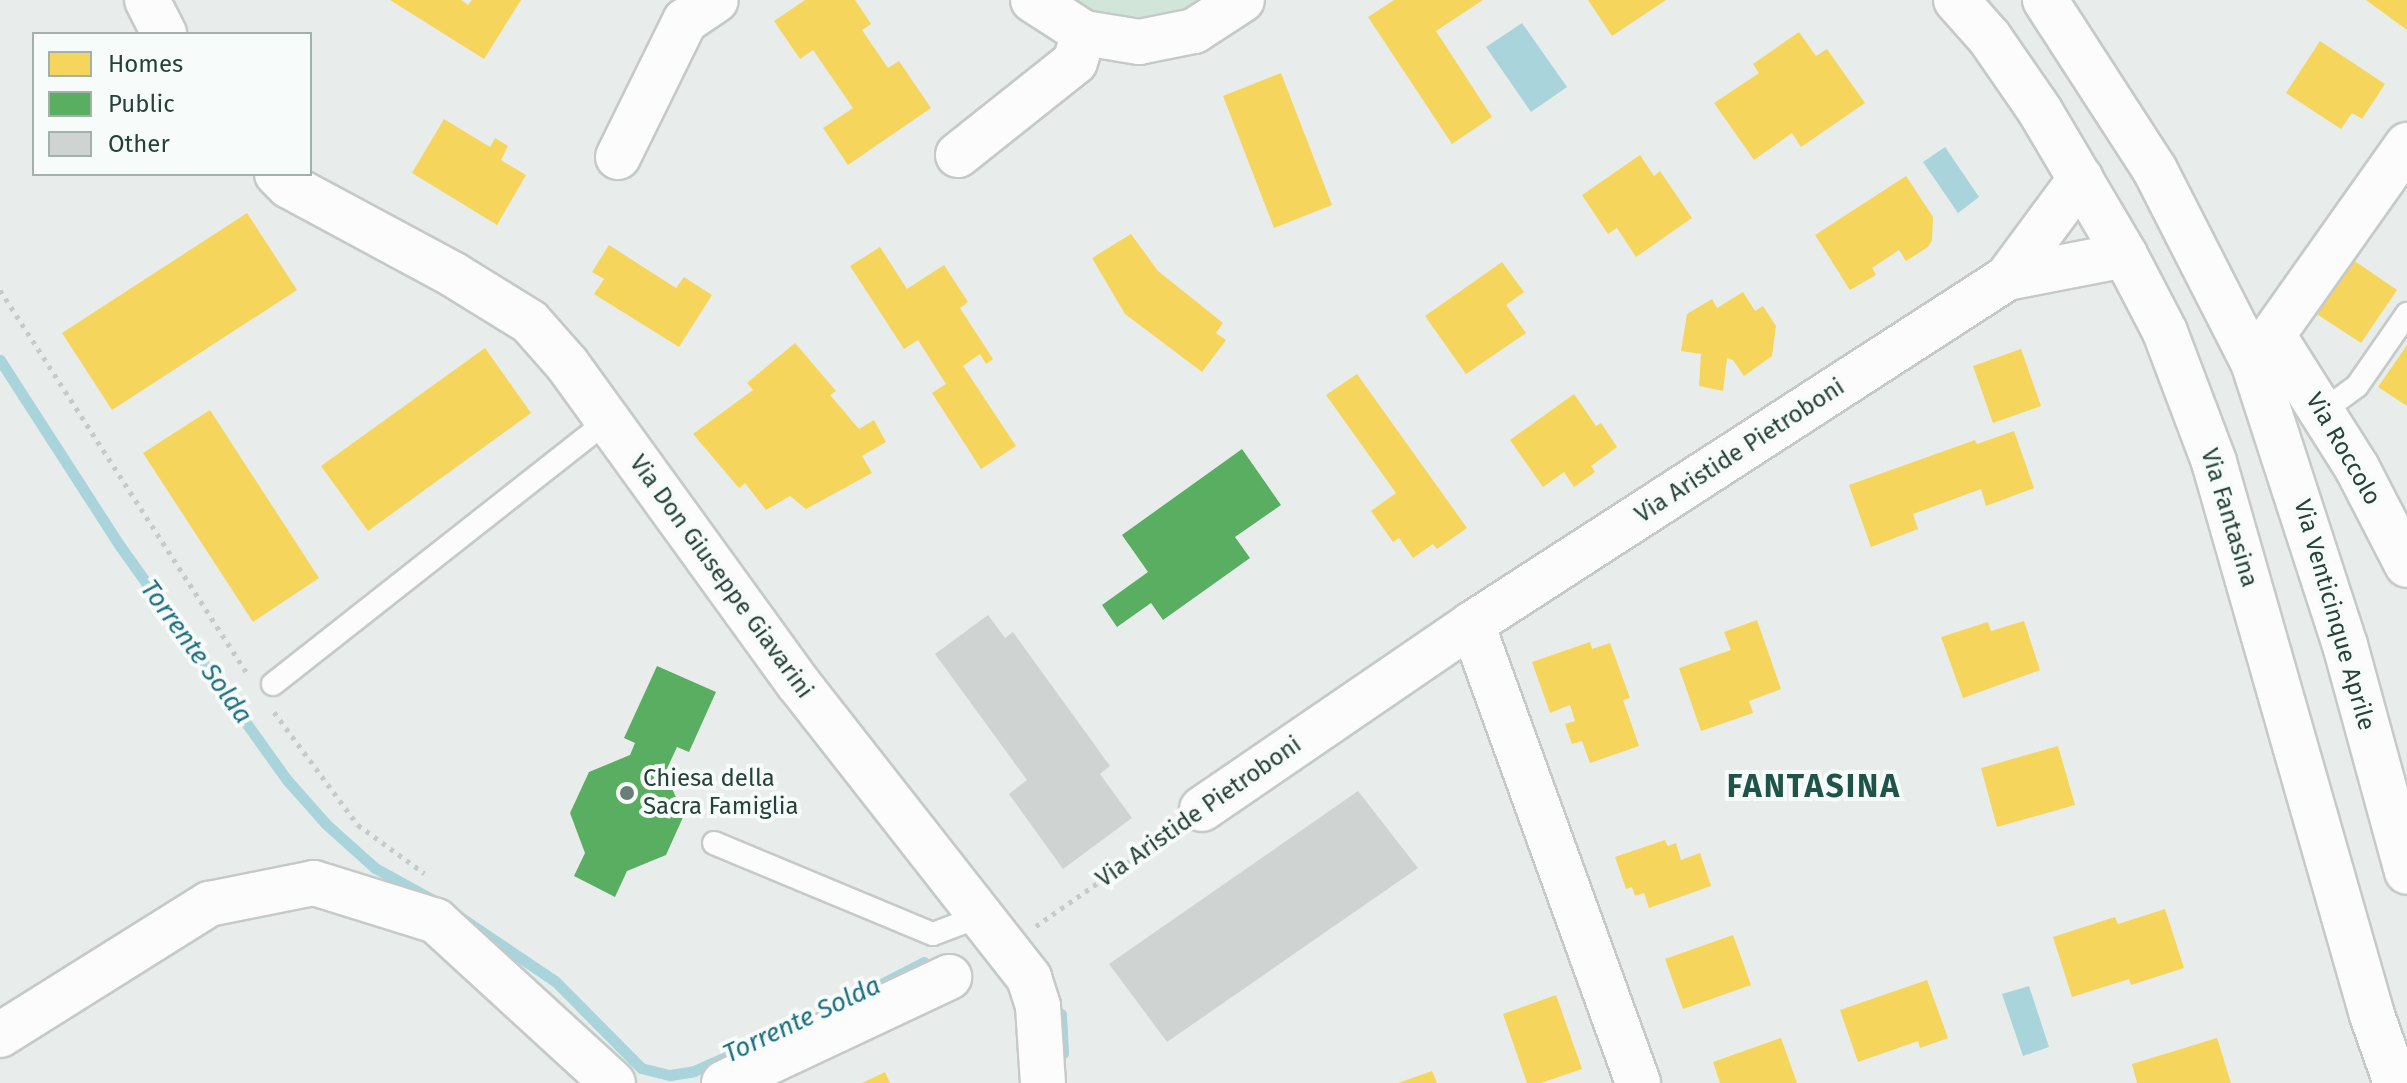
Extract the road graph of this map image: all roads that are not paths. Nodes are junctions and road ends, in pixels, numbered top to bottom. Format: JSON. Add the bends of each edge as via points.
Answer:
{"nodes":[{"id":1,"x":147,"y":0,"type":"edge"},
{"id":2,"x":716,"y":0,"type":"edge"},
{"id":3,"x":1033,"y":0,"type":"edge"},
{"id":4,"x":1242,"y":0,"type":"edge"},
{"id":5,"x":1956,"y":0,"type":"edge"},
{"id":6,"x":2054,"y":4,"type":"edge"},
{"id":7,"x":163,"y":32,"type":"edge"},
{"id":8,"x":1084,"y":33,"type":"junction"},
{"id":9,"x":2407,"y":145,"type":"edge"},
{"id":10,"x":958,"y":155,"type":"dead end"},
{"id":11,"x":618,"y":157,"type":"dead end"},
{"id":12,"x":279,"y":176,"type":"edge"},
{"id":13,"x":2081,"y":178,"type":"junction"},
{"id":14,"x":2125,"y":255,"type":"junction"},
{"id":15,"x":2007,"y":278,"type":"junction"},
{"id":16,"x":2407,"y":314,"type":"edge"},
{"id":17,"x":2263,"y":348,"type":"junction"},
{"id":18,"x":2323,"y":411,"type":"junction"},
{"id":19,"x":607,"y":421,"type":"junction"},
{"id":20,"x":2407,"y":565,"type":"edge"},
{"id":21,"x":1472,"y":624,"type":"junction"},
{"id":22,"x":267,"y":690,"type":"road end"},
{"id":23,"x":1202,"y":809,"type":"road end"},
{"id":24,"x":714,"y":843,"type":"dead end"},
{"id":25,"x":2407,"y":872,"type":"edge"},
{"id":26,"x":994,"y":932,"type":"junction"},
{"id":27,"x":949,"y":977,"type":"dead end"},
{"id":28,"x":0,"y":1035,"type":"edge"},
{"id":29,"x":613,"y":1083,"type":"edge"},
{"id":30,"x":724,"y":1083,"type":"edge"},
{"id":31,"x":1043,"y":1083,"type":"edge"},
{"id":32,"x":1638,"y":1083,"type":"edge"},
{"id":33,"x":2396,"y":1083,"type":"edge"}],
"edges":[{"from":1,"to":7,"type":"street"},
{"from":2,"to":11,"type":"street","via":[[685,21]]},
{"from":3,"to":8,"type":"street"},
{"from":4,"to":8,"type":"street","via":[[1194,31],[1139,42]]},
{"from":5,"to":13,"type":"street","name":"Via Fantasina","via":[[1989,37]]},
{"from":6,"to":17,"type":"street"},
{"from":8,"to":10,"type":"street","via":[[1075,62]]},
{"from":9,"to":17,"type":"street"},
{"from":12,"to":19,"type":"street","name":"Via Don Giuseppe Giavarini","via":[[530,322]]},
{"from":13,"to":14,"type":"street","name":"Via Fantasina"},
{"from":13,"to":15,"type":"street","name":"Via Aristide Pietroboni"},
{"from":14,"to":15,"type":"street","name":"Via Aristide Pietroboni"},
{"from":14,"to":33,"type":"street","name":"Via Fantasina","via":[[2165,332],[2214,462]]},
{"from":15,"to":21,"type":"street","name":"Via Aristide Pietroboni"},
{"from":16,"to":18,"type":"lane","via":[[2357,386]]},
{"from":17,"to":18,"type":"street","name":"Via Roccolo"},
{"from":17,"to":25,"type":"street","name":"Via Venticinque Aprile"},
{"from":18,"to":20,"type":"street","name":"Via Roccolo"},
{"from":19,"to":22,"type":"lane"},
{"from":19,"to":26,"type":"street","name":"Via Don Giuseppe Giavarini","via":[[798,683]]},
{"from":21,"to":23,"type":"street","name":"Via Aristide Pietroboni"},
{"from":21,"to":32,"type":"street"},
{"from":24,"to":26,"type":"lane","via":[[933,934]]},
{"from":26,"to":31,"type":"street","name":"Via Don Giuseppe Giavarini","via":[[1029,978],[1038,1006]]},
{"from":27,"to":30,"type":"street"},
{"from":28,"to":29,"type":"street","via":[[209,904],[314,883],[436,921]]}]}
